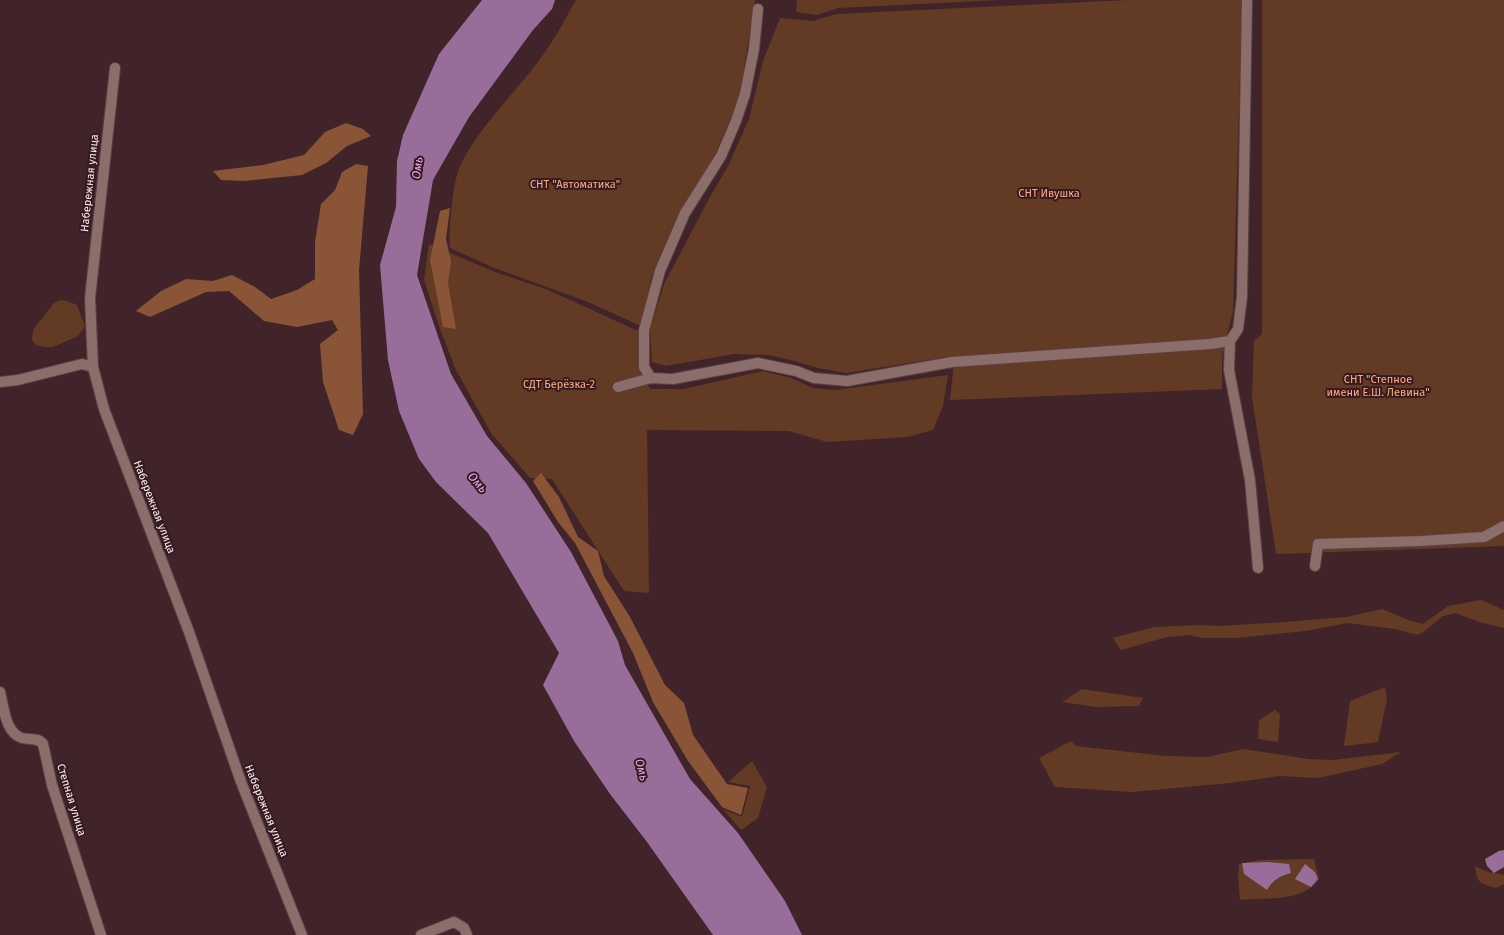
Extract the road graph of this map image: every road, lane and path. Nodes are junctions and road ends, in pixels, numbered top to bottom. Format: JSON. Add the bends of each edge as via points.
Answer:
{"nodes":[{"id":1,"x":1247,"y":0,"type":"edge"},
{"id":2,"x":758,"y":9,"type":"dead end"},
{"id":3,"x":115,"y":68,"type":"dead end"},
{"id":4,"x":1230,"y":341,"type":"junction"},
{"id":5,"x":94,"y":367,"type":"junction"},
{"id":6,"x":651,"y":378,"type":"junction"},
{"id":7,"x":0,"y":382,"type":"edge"},
{"id":8,"x":618,"y":387,"type":"dead end"},
{"id":9,"x":1504,"y":526,"type":"edge"},
{"id":10,"x":1315,"y":566,"type":"dead end"},
{"id":11,"x":1258,"y":568,"type":"dead end"},
{"id":12,"x":0,"y":692,"type":"edge"},
{"id":13,"x":101,"y":935,"type":"edge"},
{"id":14,"x":302,"y":935,"type":"edge"},
{"id":15,"x":421,"y":935,"type":"edge"},
{"id":16,"x":467,"y":935,"type":"edge"}],
"edges":[{"from":1,"to":4,"type":"street","via":[[1242,297],[1238,329]]},
{"from":2,"to":6,"type":"street","via":[[754,49],[745,94],[736,121],[721,156],[686,213],[660,271],[644,330],[644,367]]},
{"from":3,"to":5,"type":"street","name":"Набережная улица","via":[[90,298]]},
{"from":4,"to":6,"type":"street","via":[[952,362],[847,381],[814,378],[758,363],[673,379]]},
{"from":4,"to":11,"type":"street","via":[[1230,370],[1250,480]]},
{"from":5,"to":7,"type":"street","via":[[82,364]]},
{"from":5,"to":14,"type":"street","name":"Набережная улица","via":[[104,409],[189,632],[241,782]]},
{"from":6,"to":8,"type":"street"},
{"from":9,"to":10,"type":"street","via":[[1484,537],[1318,544]]},
{"from":12,"to":13,"type":"street","name":"Степная улица","via":[[6,718],[14,733],[21,738],[37,740],[43,744],[52,784]]},
{"from":15,"to":16,"type":"street","via":[[454,922],[464,928]]}]}
